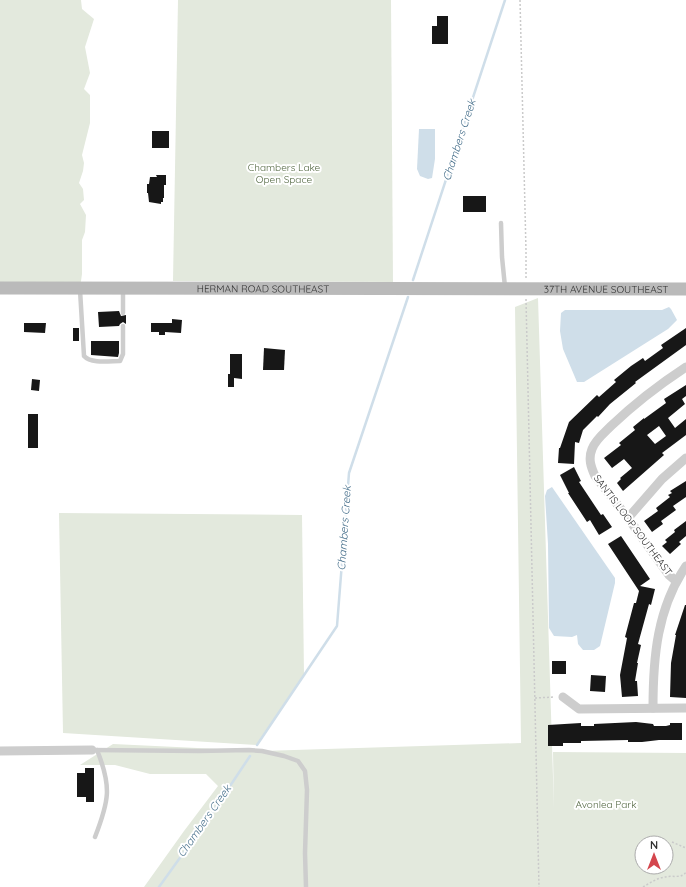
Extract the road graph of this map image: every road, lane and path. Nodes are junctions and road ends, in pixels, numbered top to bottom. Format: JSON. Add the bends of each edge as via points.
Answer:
{"nodes":[{"id":1,"x":520,"y":0,"type":"edge"},
{"id":2,"x":501,"y":223,"type":"dead end"},
{"id":3,"x":0,"y":288,"type":"edge"},
{"id":4,"x":80,"y":288,"type":"junction"},
{"id":5,"x":123,"y":288,"type":"junction"},
{"id":6,"x":505,"y":289,"type":"junction"},
{"id":7,"x":526,"y":289,"type":"junction"},
{"id":8,"x":686,"y":289,"type":"edge"},
{"id":9,"x":123,"y":313,"type":"dead end"},
{"id":10,"x":123,"y":326,"type":"dead end"},
{"id":11,"x":686,"y":367,"type":"edge"},
{"id":12,"x":686,"y":458,"type":"edge"},
{"id":13,"x":628,"y":518,"type":"junction"},
{"id":14,"x":686,"y":566,"type":"edge"},
{"id":15,"x":676,"y":581,"type":"junction"},
{"id":16,"x":563,"y":697,"type":"joint"},
{"id":17,"x":535,"y":698,"type":"junction"},
{"id":18,"x":653,"y":708,"type":"junction"},
{"id":19,"x":686,"y":708,"type":"edge"},
{"id":20,"x":0,"y":750,"type":"edge"},
{"id":21,"x":95,"y":750,"type":"junction"},
{"id":22,"x":95,"y":837,"type":"dead end"},
{"id":23,"x":674,"y":843,"type":"edge"},
{"id":24,"x":686,"y":848,"type":"edge"},
{"id":25,"x":686,"y":872,"type":"edge"},
{"id":26,"x":306,"y":887,"type":"edge"},
{"id":27,"x":539,"y":887,"type":"edge"},
{"id":28,"x":643,"y":887,"type":"edge"}],
"edges":[{"from":1,"to":7,"type":"path"},
{"from":2,"to":6,"type":"lane"},
{"from":3,"to":4,"type":"street","name":"HERMAN ROAD SOUTHEAST"},
{"from":4,"to":5,"type":"street","name":"HERMAN ROAD SOUTHEAST"},
{"from":4,"to":10,"type":"lane","via":[[86,359],[120,361],[123,354]]},
{"from":5,"to":6,"type":"street","name":"HERMAN ROAD SOUTHEAST"},
{"from":5,"to":9,"type":"lane"},
{"from":6,"to":7,"type":"street","name":"HERMAN ROAD SOUTHEAST"},
{"from":7,"to":8,"type":"street","name":"37TH AVENUE SOUTHEAST"},
{"from":7,"to":17,"type":"path"},
{"from":11,"to":13,"type":"street","name":"SANTIS LOOP SOUTHEAST","via":[[627,412],[591,450],[590,461],[595,476]]},
{"from":12,"to":13,"type":"street","via":[[662,479]]},
{"from":13,"to":15,"type":"street","name":"SANTIS LOOP SOUTHEAST"},
{"from":14,"to":15,"type":"street"},
{"from":15,"to":18,"type":"street","via":[[657,640]]},
{"from":16,"to":17,"type":"path"},
{"from":16,"to":18,"type":"street","via":[[579,708]]},
{"from":17,"to":27,"type":"path"},
{"from":18,"to":19,"type":"street"},
{"from":20,"to":21,"type":"street"},
{"from":21,"to":22,"type":"lane","via":[[106,775],[108,800]]},
{"from":21,"to":26,"type":"lane","via":[[248,750],[298,761],[305,771],[307,790]]},
{"from":23,"to":24,"type":"path"},
{"from":25,"to":28,"type":"path","via":[[681,876],[665,876]]}]}
